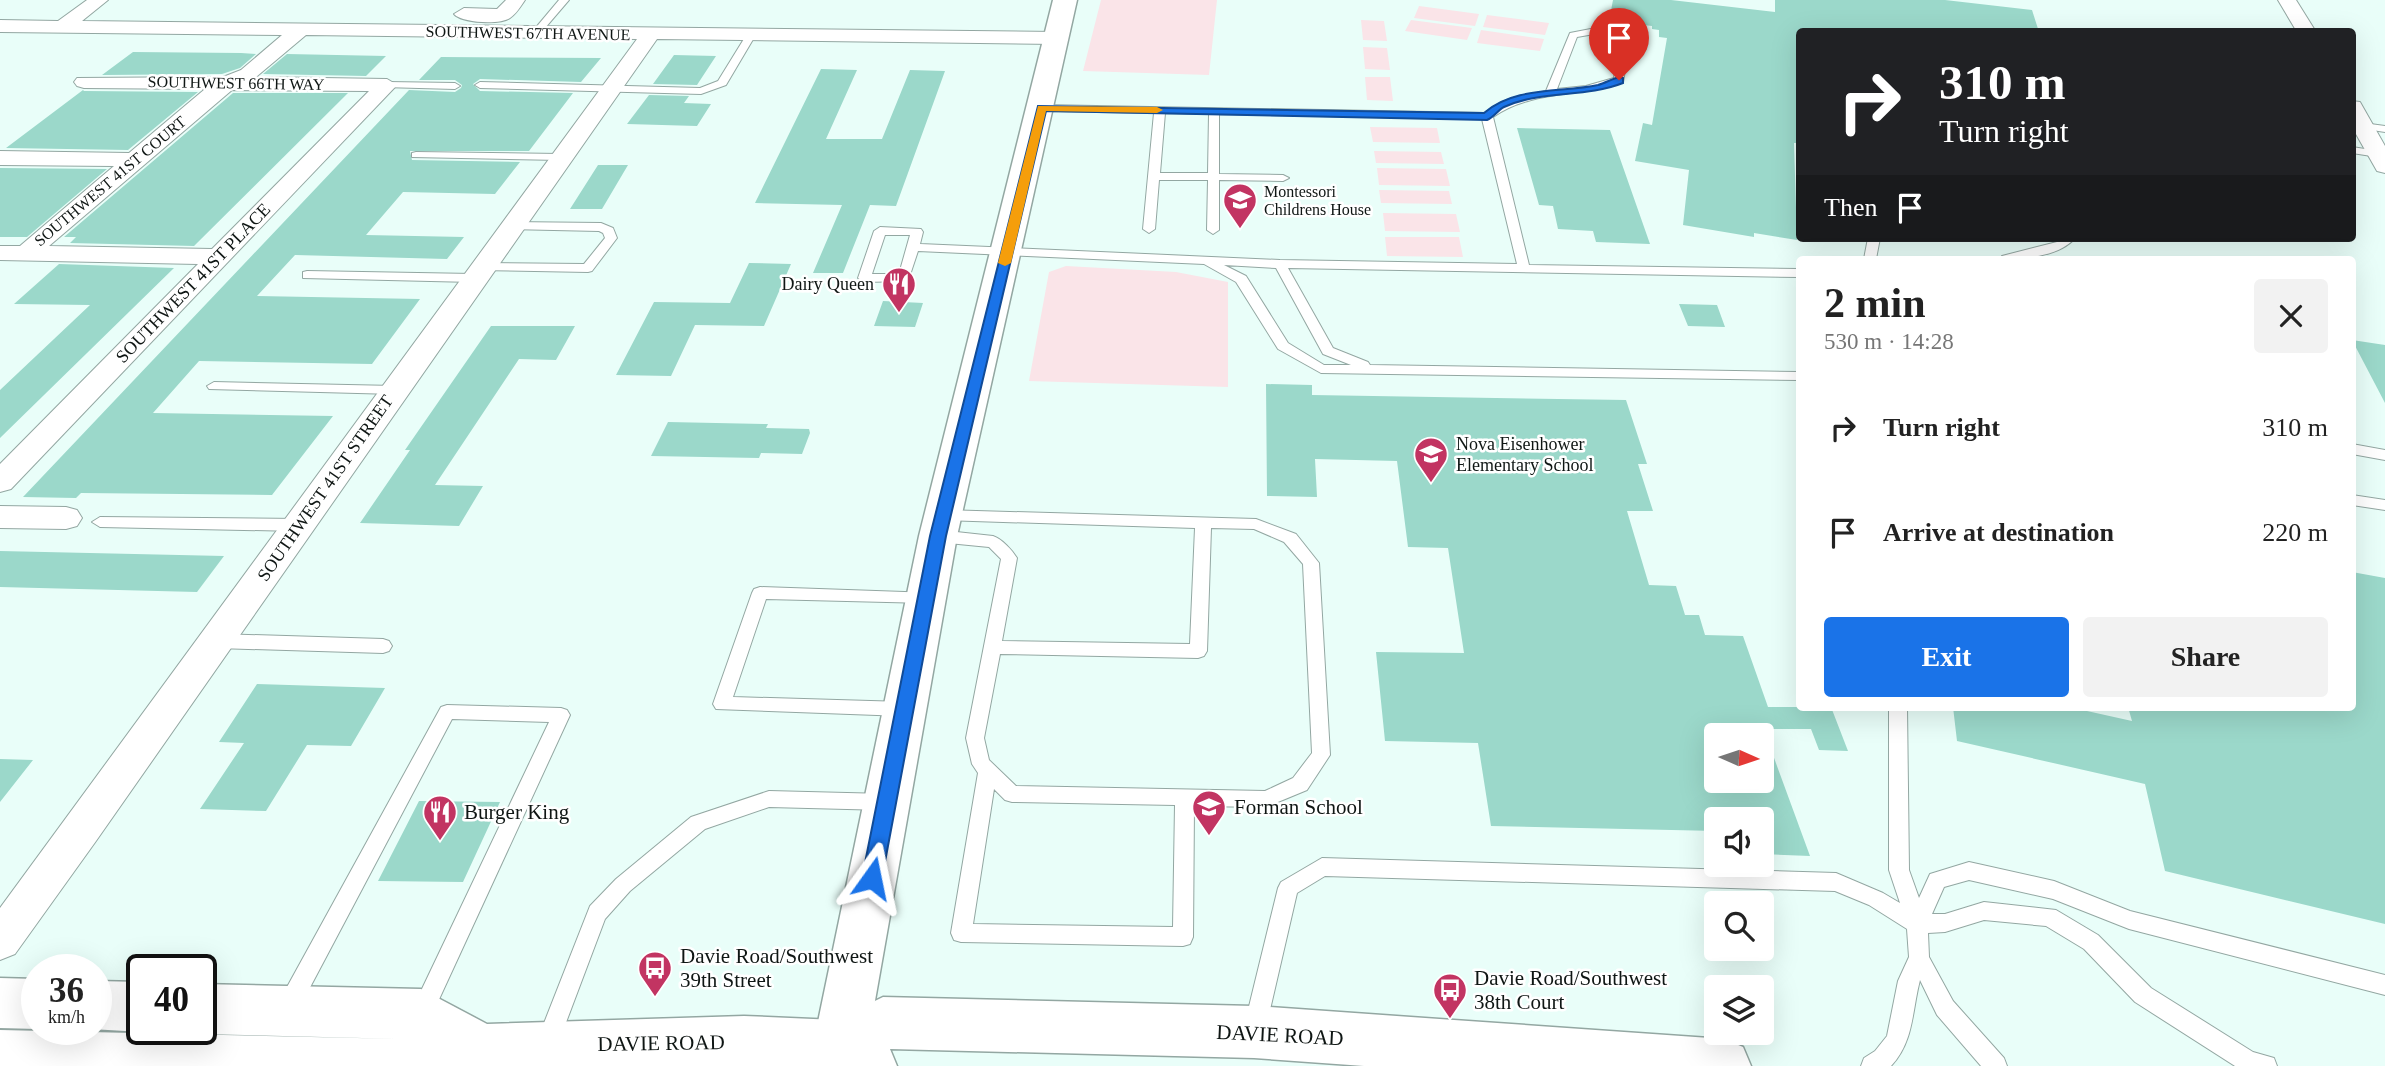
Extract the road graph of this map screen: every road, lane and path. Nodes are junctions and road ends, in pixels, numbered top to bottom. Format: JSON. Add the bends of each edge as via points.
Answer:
{"nodes":[{"id":1,"x":516,"y":0,"type":"edge"},
{"id":2,"x":564,"y":0,"type":"edge"},
{"id":3,"x":1065,"y":0,"type":"edge"},
{"id":4,"x":2287,"y":0,"type":"edge"},
{"id":5,"x":95,"y":4,"type":"edge"},
{"id":6,"x":118,"y":8,"type":"dead end"},
{"id":7,"x":171,"y":9,"type":"dead end"},
{"id":8,"x":502,"y":15,"type":"junction"},
{"id":9,"x":288,"y":25,"type":"junction"},
{"id":10,"x":0,"y":26,"type":"edge"},
{"id":11,"x":63,"y":26,"type":"junction"},
{"id":12,"x":2304,"y":28,"type":"edge"},
{"id":13,"x":485,"y":33,"type":"junction"},
{"id":14,"x":536,"y":33,"type":"junction"},
{"id":15,"x":651,"y":34,"type":"junction"},
{"id":16,"x":750,"y":36,"type":"junction"},
{"id":17,"x":1056,"y":38,"type":"junction"},
{"id":18,"x":84,"y":82,"type":"dead end"},
{"id":19,"x":229,"y":82,"type":"junction"},
{"id":20,"x":387,"y":85,"type":"junction"},
{"id":21,"x":481,"y":85,"type":"dead end"},
{"id":22,"x":455,"y":86,"type":"dead end"},
{"id":23,"x":608,"y":91,"type":"junction"},
{"id":24,"x":1550,"y":93,"type":"junction"},
{"id":25,"x":1042,"y":108,"type":"junction"},
{"id":26,"x":1160,"y":110,"type":"junction"},
{"id":27,"x":1214,"y":111,"type":"junction"},
{"id":28,"x":1487,"y":116,"type":"junction"},
{"id":29,"x":2367,"y":121,"type":"edge"},
{"id":30,"x":2356,"y":151,"type":"edge"},
{"id":31,"x":416,"y":155,"type":"dead end"},
{"id":32,"x":560,"y":157,"type":"junction"},
{"id":33,"x":0,"y":158,"type":"edge"},
{"id":34,"x":135,"y":160,"type":"junction"},
{"id":35,"x":2382,"y":160,"type":"edge"},
{"id":36,"x":1155,"y":176,"type":"junction"},
{"id":37,"x":1214,"y":177,"type":"junction"},
{"id":38,"x":1283,"y":178,"type":"dead end"},
{"id":39,"x":510,"y":226,"type":"junction"},
{"id":40,"x":1149,"y":229,"type":"dead end"},
{"id":41,"x":1213,"y":230,"type":"dead end"},
{"id":42,"x":2064,"y":242,"type":"edge"},
{"id":43,"x":913,"y":247,"type":"junction"},
{"id":44,"x":1008,"y":250,"type":"junction"},
{"id":45,"x":12,"y":253,"type":"edge"},
{"id":46,"x":2018,"y":256,"type":"edge"},
{"id":47,"x":218,"y":257,"type":"junction"},
{"id":48,"x":1203,"y":260,"type":"junction"},
{"id":49,"x":1280,"y":264,"type":"junction"},
{"id":50,"x":1524,"y":268,"type":"junction"},
{"id":51,"x":476,"y":272,"type":"junction"},
{"id":52,"x":1796,"y":273,"type":"edge"},
{"id":53,"x":307,"y":275,"type":"dead end"},
{"id":54,"x":1375,"y":369,"type":"junction"},
{"id":55,"x":1796,"y":376,"type":"edge"},
{"id":56,"x":214,"y":386,"type":"dead end"},
{"id":57,"x":395,"y":390,"type":"junction"},
{"id":58,"x":2356,"y":450,"type":"edge"},
{"id":59,"x":2385,"y":455,"type":"edge"},
{"id":60,"x":0,"y":482,"type":"edge"},
{"id":61,"x":2356,"y":501,"type":"edge"},
{"id":62,"x":2385,"y":505,"type":"edge"},
{"id":63,"x":0,"y":517,"type":"edge"},
{"id":64,"x":66,"y":518,"type":"dead end"},
{"id":65,"x":100,"y":522,"type":"dead end"},
{"id":66,"x":1203,"y":523,"type":"junction"},
{"id":67,"x":299,"y":525,"type":"junction"},
{"id":68,"x":940,"y":526,"type":"junction"},
{"id":69,"x":927,"y":597,"type":"junction"},
{"id":70,"x":217,"y":641,"type":"junction"},
{"id":71,"x":383,"y":646,"type":"dead end"},
{"id":72,"x":992,"y":648,"type":"junction"},
{"id":73,"x":906,"y":709,"type":"junction"},
{"id":74,"x":1898,"y":711,"type":"edge"},
{"id":75,"x":988,"y":771,"type":"junction"},
{"id":76,"x":1185,"y":797,"type":"junction"},
{"id":77,"x":888,"y":802,"type":"junction"},
{"id":78,"x":1917,"y":924,"type":"junction"},
{"id":79,"x":0,"y":941,"type":"edge"},
{"id":80,"x":1919,"y":958,"type":"junction"},
{"id":81,"x":2385,"y":985,"type":"edge"},
{"id":82,"x":0,"y":1003,"type":"edge"},
{"id":83,"x":21,"y":1004,"type":"edge"},
{"id":84,"x":217,"y":1009,"type":"edge"},
{"id":85,"x":286,"y":1011,"type":"junction"},
{"id":86,"x":421,"y":1014,"type":"junction"},
{"id":87,"x":1254,"y":1032,"type":"junction"},
{"id":88,"x":546,"y":1046,"type":"junction"},
{"id":89,"x":1382,"y":1054,"type":"edge"},
{"id":90,"x":0,"y":1055,"type":"edge"},
{"id":91,"x":855,"y":1056,"type":"edge"},
{"id":92,"x":479,"y":1058,"type":"edge"},
{"id":93,"x":174,"y":1063,"type":"edge"},
{"id":94,"x":257,"y":1064,"type":"edge"},
{"id":95,"x":391,"y":1066,"type":"edge"},
{"id":96,"x":400,"y":1066,"type":"edge"},
{"id":97,"x":1724,"y":1066,"type":"edge"},
{"id":98,"x":1872,"y":1066,"type":"edge"},
{"id":99,"x":1996,"y":1066,"type":"edge"},
{"id":100,"x":2266,"y":1066,"type":"edge"}],
"edges":[{"from":1,"to":8,"type":"street"},
{"from":2,"to":14,"type":"lane"},
{"from":3,"to":17,"type":"street"},
{"from":4,"to":12,"type":"street"},
{"from":5,"to":6,"type":"street"},
{"from":5,"to":11,"type":"street"},
{"from":7,"to":9,"type":"street"},
{"from":8,"to":9,"type":"street"},
{"from":8,"to":13,"type":"street"},
{"from":9,"to":11,"type":"street","name":"SOUTHWEST 67TH AVENUE"},
{"from":9,"to":13,"type":"street","name":"SOUTHWEST 67TH AVENUE"},
{"from":9,"to":19,"type":"street","name":"SOUTHWEST 41ST COURT","via":[[248,74]]},
{"from":10,"to":11,"type":"street","name":"SOUTHWEST 67TH AVENUE"},
{"from":13,"to":14,"type":"street","name":"SOUTHWEST 67TH AVENUE"},
{"from":14,"to":15,"type":"street","name":"SOUTHWEST 67TH AVENUE"},
{"from":15,"to":16,"type":"street","name":"SOUTHWEST 67TH AVENUE"},
{"from":15,"to":23,"type":"street","name":"SOUTHWEST 41ST STREET"},
{"from":16,"to":17,"type":"street","name":"SOUTHWEST 67TH AVENUE"},
{"from":16,"to":23,"type":"lane","via":[[722,83],[713,88]]},
{"from":17,"to":25,"type":"street"},
{"from":18,"to":19,"type":"street","name":"SOUTHWEST 66TH WAY"},
{"from":19,"to":20,"type":"street","name":"SOUTHWEST 66TH WAY"},
{"from":19,"to":34,"type":"street","name":"SOUTHWEST 41ST COURT"},
{"from":20,"to":22,"type":"lane"},
{"from":20,"to":47,"type":"street","name":"SOUTHWEST 41ST PLACE"},
{"from":21,"to":23,"type":"lane"},
{"from":23,"to":32,"type":"street","name":"SOUTHWEST 41ST STREET"},
{"from":24,"to":24,"type":"lane","via":[[1602,88],[1619,80],[1625,40],[1601,30],[1573,35]]},
{"from":24,"to":28,"type":"lane","via":[[1499,105]]},
{"from":25,"to":26,"type":"lane"},
{"from":25,"to":44,"type":"street"},
{"from":26,"to":27,"type":"lane"},
{"from":26,"to":36,"type":"lane"},
{"from":27,"to":28,"type":"lane"},
{"from":27,"to":37,"type":"lane"},
{"from":28,"to":50,"type":"lane"},
{"from":29,"to":35,"type":"street"},
{"from":30,"to":35,"type":"lane"},
{"from":31,"to":32,"type":"lane"},
{"from":32,"to":39,"type":"street","name":"SOUTHWEST 41ST STREET"},
{"from":33,"to":34,"type":"street"},
{"from":34,"to":45,"type":"street","name":"SOUTHWEST 41ST COURT"},
{"from":36,"to":37,"type":"lane"},
{"from":36,"to":40,"type":"lane"},
{"from":37,"to":38,"type":"lane"},
{"from":37,"to":41,"type":"lane"},
{"from":39,"to":51,"type":"street","name":"SOUTHWEST 41ST STREET"},
{"from":39,"to":51,"type":"lane","via":[[601,227],[611,238],[588,268]]},
{"from":42,"to":46,"type":"lane"},
{"from":43,"to":43,"type":"lane","via":[[904,278],[864,278],[880,231],[917,232]]},
{"from":43,"to":44,"type":"lane"},
{"from":44,"to":48,"type":"lane"},
{"from":44,"to":68,"type":"street"},
{"from":45,"to":47,"type":"street"},
{"from":47,"to":60,"type":"street","name":"SOUTHWEST 41ST PLACE"},
{"from":48,"to":49,"type":"lane"},
{"from":48,"to":54,"type":"lane","via":[[1241,279],[1283,346],[1321,369]]},
{"from":49,"to":50,"type":"lane"},
{"from":49,"to":54,"type":"lane","via":[[1328,351]]},
{"from":50,"to":52,"type":"lane"},
{"from":51,"to":53,"type":"lane"},
{"from":51,"to":57,"type":"street","name":"SOUTHWEST 41ST STREET"},
{"from":54,"to":55,"type":"lane"},
{"from":56,"to":57,"type":"lane"},
{"from":57,"to":67,"type":"street","name":"SOUTHWEST 41ST STREET"},
{"from":58,"to":59,"type":"lane"},
{"from":61,"to":62,"type":"lane"},
{"from":63,"to":64,"type":"street"},
{"from":65,"to":67,"type":"lane"},
{"from":66,"to":68,"type":"lane"},
{"from":66,"to":72,"type":"lane","via":[[1198,651]]},
{"from":66,"to":76,"type":"lane","via":[[1256,524],[1290,538],[1311,563],[1321,755],[1300,784],[1265,799]]},
{"from":67,"to":70,"type":"street","name":"SOUTHWEST 41ST STREET"},
{"from":68,"to":69,"type":"street"},
{"from":68,"to":72,"type":"lane","via":[[993,542],[1009,558]]},
{"from":69,"to":73,"type":"street"},
{"from":69,"to":73,"type":"lane","via":[[760,593],[722,704]]},
{"from":70,"to":71,"type":"lane"},
{"from":70,"to":79,"type":"street","name":"SOUTHWEST 41ST STREET"},
{"from":72,"to":75,"type":"lane","via":[[975,738],[981,764]]},
{"from":73,"to":77,"type":"street"},
{"from":74,"to":78,"type":"lane","via":[[1899,870]]},
{"from":75,"to":76,"type":"lane","via":[[1012,794]]},
{"from":75,"to":76,"type":"lane","via":[[961,933],[1182,937]]},
{"from":77,"to":88,"type":"lane","via":[[769,799],[698,823],[623,885],[597,913]]},
{"from":77,"to":91,"type":"street"},
{"from":78,"to":80,"type":"lane"},
{"from":78,"to":81,"type":"lane","via":[[1937,880],[1969,871],[2054,890],[2129,920]]},
{"from":78,"to":87,"type":"lane","via":[[1836,882],[1322,867],[1288,888]]},
{"from":78,"to":100,"type":"lane","via":[[1945,923],[1984,911],[2049,917],[2091,942],[2143,995],[2249,1062]]},
{"from":80,"to":98,"type":"lane","via":[[1908,982],[1900,1036],[1883,1061]]},
{"from":80,"to":99,"type":"lane","via":[[1945,1008]]},
{"from":82,"to":83,"type":"street"},
{"from":84,"to":85,"type":"street"},
{"from":85,"to":86,"type":"street"},
{"from":85,"to":86,"type":"lane","via":[[447,712],[561,715]]},
{"from":86,"to":92,"type":"street"},
{"from":87,"to":89,"type":"street","name":"DAVIE ROAD"},
{"from":87,"to":91,"type":"street","name":"DAVIE ROAD","via":[[883,1023]]},
{"from":88,"to":91,"type":"street","name":"DAVIE ROAD","via":[[744,1042]]},
{"from":88,"to":92,"type":"street","name":"DAVIE ROAD"},
{"from":89,"to":97,"type":"street","name":"DAVIE ROAD"},
{"from":90,"to":93,"type":"street"},
{"from":92,"to":96,"type":"street","name":"DAVIE ROAD"},
{"from":93,"to":94,"type":"street"},
{"from":94,"to":95,"type":"street"}]}
